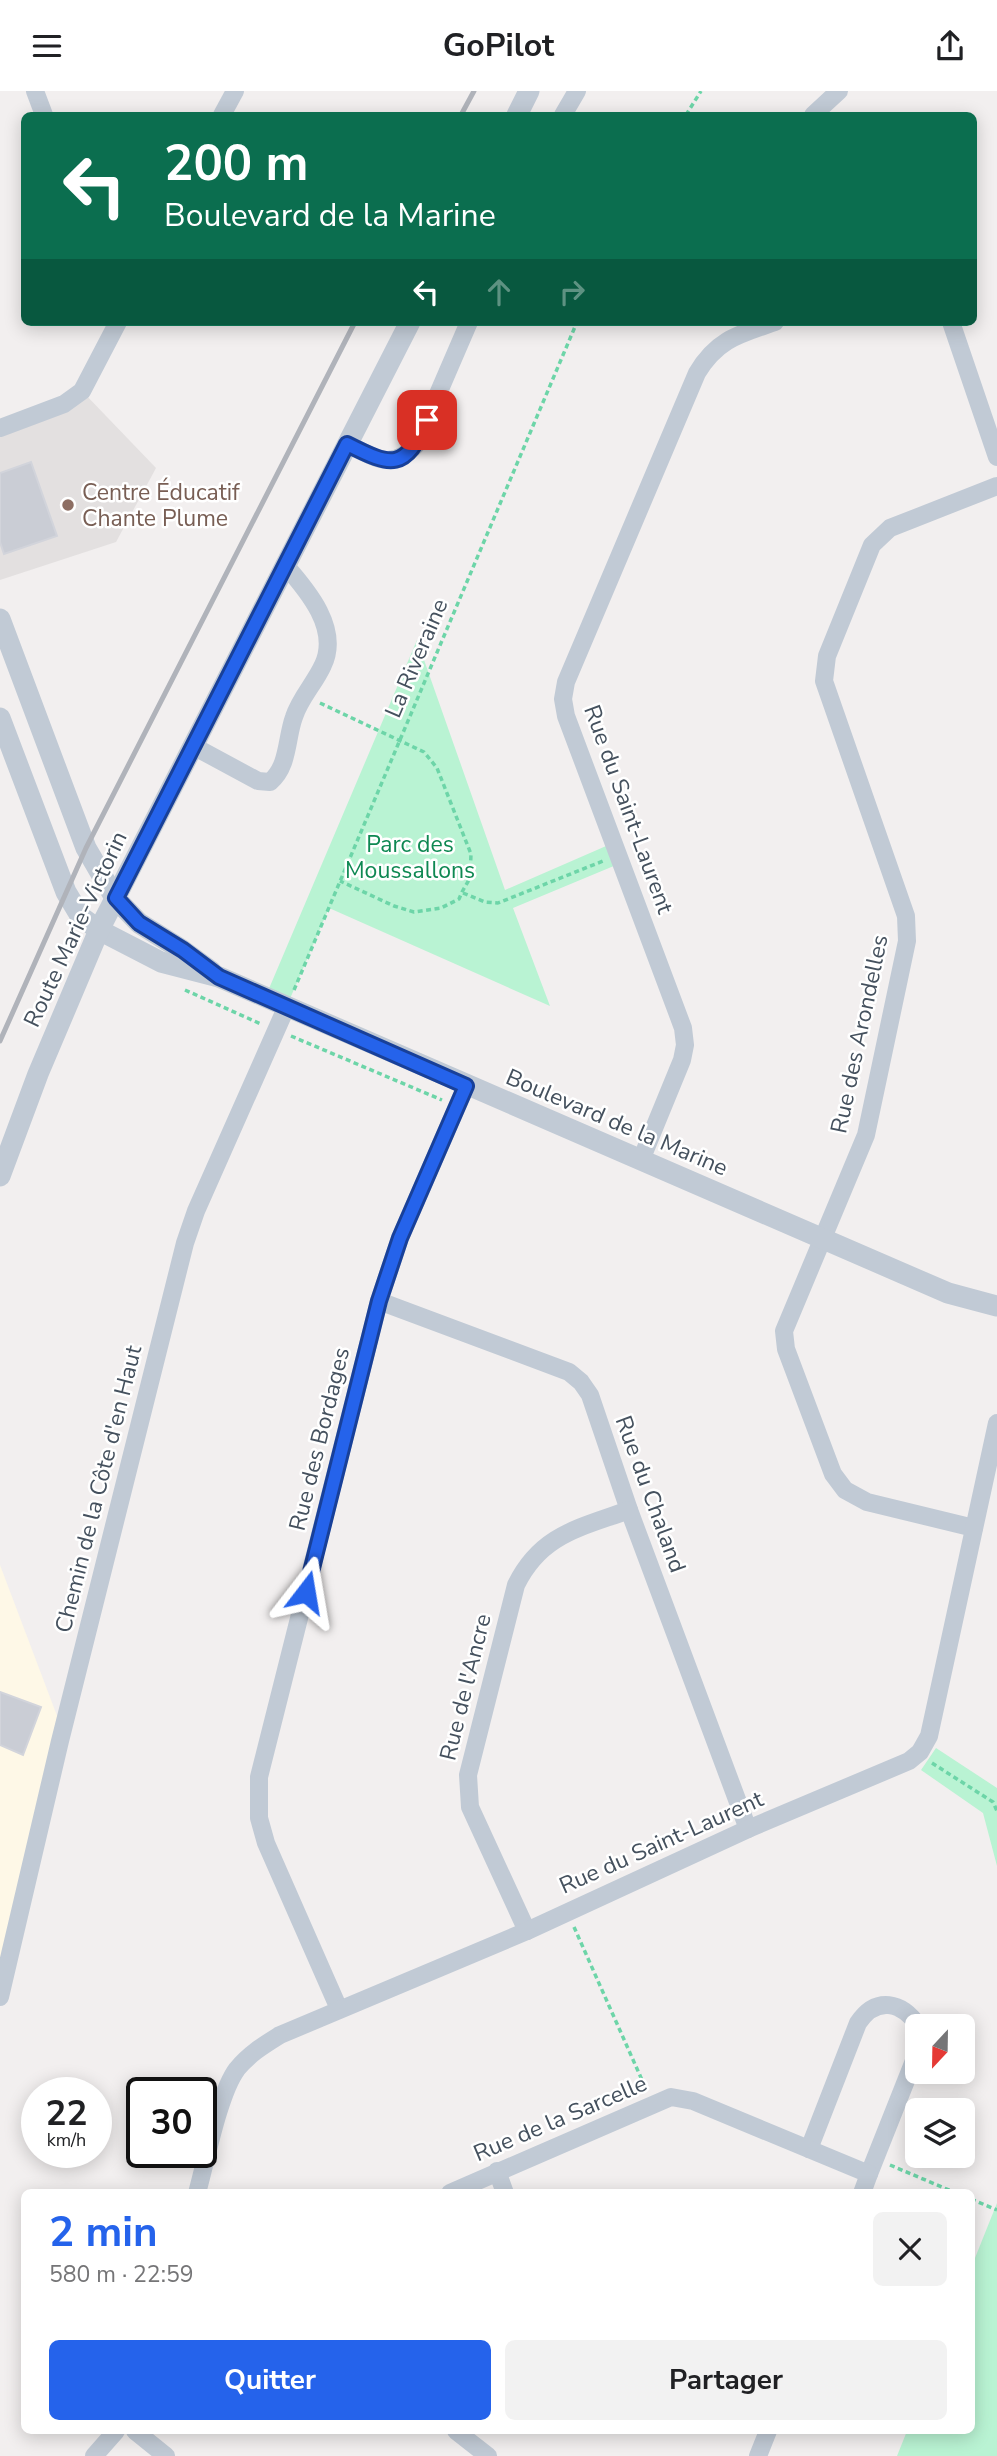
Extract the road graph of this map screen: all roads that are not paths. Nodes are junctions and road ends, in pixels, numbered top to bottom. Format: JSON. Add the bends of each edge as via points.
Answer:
{"nodes":[{"id":1,"x":35,"y":91,"type":"edge"},
{"id":2,"x":235,"y":91,"type":"edge"},
{"id":3,"x":529,"y":91,"type":"edge"},
{"id":4,"x":577,"y":91,"type":"edge"},
{"id":5,"x":839,"y":91,"type":"edge"},
{"id":6,"x":43,"y":112,"type":"edge"},
{"id":7,"x":224,"y":112,"type":"edge"},
{"id":8,"x":518,"y":112,"type":"edge"},
{"id":9,"x":565,"y":112,"type":"edge"},
{"id":10,"x":816,"y":112,"type":"edge"},
{"id":11,"x":116,"y":326,"type":"edge"},
{"id":12,"x":408,"y":326,"type":"edge"},
{"id":13,"x":467,"y":326,"type":"edge"},
{"id":14,"x":764,"y":326,"type":"edge"},
{"id":15,"x":952,"y":326,"type":"edge"},
{"id":16,"x":0,"y":428,"type":"edge"},
{"id":17,"x":347,"y":444,"type":"junction"},
{"id":18,"x":997,"y":457,"type":"edge"},
{"id":19,"x":997,"y":486,"type":"edge"},
{"id":20,"x":285,"y":565,"type":"junction"},
{"id":21,"x":0,"y":619,"type":"edge"},
{"id":22,"x":0,"y":718,"type":"edge"},
{"id":23,"x":193,"y":746,"type":"junction"},
{"id":24,"x":116,"y":898,"type":"junction"},
{"id":25,"x":99,"y":930,"type":"junction"},
{"id":26,"x":219,"y":977,"type":"junction"},
{"id":27,"x":286,"y":1008,"type":"junction"},
{"id":28,"x":466,"y":1086,"type":"junction"},
{"id":29,"x":641,"y":1160,"type":"junction"},
{"id":30,"x":0,"y":1176,"type":"edge"},
{"id":31,"x":822,"y":1239,"type":"junction"},
{"id":32,"x":379,"y":1301,"type":"junction"},
{"id":33,"x":997,"y":1306,"type":"edge"},
{"id":34,"x":997,"y":1423,"type":"edge"},
{"id":35,"x":629,"y":1510,"type":"junction"},
{"id":36,"x":974,"y":1528,"type":"junction"},
{"id":37,"x":748,"y":1829,"type":"junction"},
{"id":38,"x":527,"y":1931,"type":"junction"},
{"id":39,"x":0,"y":1997,"type":"edge"},
{"id":40,"x":339,"y":2009,"type":"junction"},
{"id":41,"x":908,"y":2014,"type":"edge"},
{"id":42,"x":905,"y":2083,"type":"edge"},
{"id":43,"x":808,"y":2149,"type":"junction"},
{"id":44,"x":872,"y":2167,"type":"junction"},
{"id":45,"x":497,"y":2171,"type":"junction"},
{"id":46,"x":198,"y":2189,"type":"edge"},
{"id":47,"x":459,"y":2189,"type":"edge"},
{"id":48,"x":504,"y":2189,"type":"edge"},
{"id":49,"x":864,"y":2189,"type":"edge"},
{"id":50,"x":113,"y":2434,"type":"edge"},
{"id":51,"x":139,"y":2434,"type":"edge"},
{"id":52,"x":460,"y":2434,"type":"edge"},
{"id":53,"x":767,"y":2434,"type":"edge"},
{"id":54,"x":94,"y":2456,"type":"edge"},
{"id":55,"x":166,"y":2456,"type":"edge"},
{"id":56,"x":488,"y":2456,"type":"edge"},
{"id":57,"x":758,"y":2456,"type":"edge"}],
"edges":[{"from":1,"to":6,"type":"street"},
{"from":2,"to":7,"type":"street"},
{"from":3,"to":8,"type":"street"},
{"from":4,"to":9,"type":"street"},
{"from":5,"to":10,"type":"street"},
{"from":11,"to":16,"type":"street","via":[[82,391],[64,404]]},
{"from":12,"to":17,"type":"street","name":"Route Marie-Victorin"},
{"from":13,"to":17,"type":"street","via":[[416,445],[406,455],[380,460]]},
{"from":14,"to":29,"type":"street","name":"Rue du Saint-Laurent","via":[[725,341],[708,355],[697,373],[566,682],[566,716],[683,1028],[682,1060]]},
{"from":15,"to":18,"type":"street"},
{"from":17,"to":20,"type":"street","name":"Route Marie-Victorin"},
{"from":19,"to":31,"type":"street","name":"Rue des Arondelles","via":[[890,528],[881,536],[872,545],[827,656],[824,681],[906,916],[907,941],[866,1135]]},
{"from":20,"to":23,"type":"street","name":"Route Marie-Victorin"},
{"from":20,"to":23,"type":"street","via":[[308,591],[329,645],[324,665],[293,718],[279,774],[270,782],[258,781]]},
{"from":21,"to":24,"type":"street","name":"Boulevard de la Marine","via":[[86,848]]},
{"from":22,"to":25,"type":"street","name":"Boulevard de la Marine","via":[[66,892],[81,917]]},
{"from":23,"to":24,"type":"street","name":"Route Marie-Victorin"},
{"from":24,"to":25,"type":"street","name":"Route Marie-Victorin"},
{"from":24,"to":26,"type":"street","name":"Boulevard de la Marine","via":[[139,923]]},
{"from":25,"to":26,"type":"street","name":"Boulevard de la Marine","via":[[161,962]]},
{"from":25,"to":30,"type":"street","name":"Route Marie-Victorin"},
{"from":26,"to":27,"type":"street","name":"Boulevard de la Marine"},
{"from":27,"to":28,"type":"street","name":"Boulevard de la Marine"},
{"from":27,"to":39,"type":"street","name":"Chemin de la Côte d'en Haut","via":[[185,1243]]},
{"from":28,"to":29,"type":"street","name":"Boulevard de la Marine"},
{"from":28,"to":32,"type":"street","name":"Rue des Bordages","via":[[400,1238]]},
{"from":29,"to":31,"type":"street","name":"Boulevard de la Marine"},
{"from":31,"to":33,"type":"street","name":"Boulevard de la Marine","via":[[948,1293]]},
{"from":31,"to":36,"type":"street","name":"Rue des Arondelles","via":[[786,1324],[784,1340],[833,1474],[845,1490],[867,1502]]},
{"from":32,"to":35,"type":"street","name":"Rue du Chaland","via":[[575,1377],[590,1395]]},
{"from":32,"to":40,"type":"street","name":"Rue des Bordages","via":[[259,1777],[266,1843]]},
{"from":34,"to":36,"type":"street"},
{"from":35,"to":37,"type":"street","name":"Rue du Chaland"},
{"from":35,"to":38,"type":"street","name":"Rue de l'Ancre","via":[[559,1537],[525,1566],[516,1585],[468,1775],[470,1807]]},
{"from":36,"to":37,"type":"street","name":"Rue du Saint-Laurent","via":[[929,1736],[920,1752],[909,1761]]},
{"from":37,"to":38,"type":"street","name":"Rue du Saint-Laurent"},
{"from":38,"to":40,"type":"street","name":"Rue du Saint-Laurent"},
{"from":40,"to":46,"type":"street","name":"Rue du Saint-Laurent","via":[[280,2035],[256,2050],[237,2070],[225,2095]]},
{"from":41,"to":43,"type":"street","via":[[883,2005],[873,2007],[858,2023]]},
{"from":42,"to":44,"type":"street"},
{"from":43,"to":44,"type":"street","name":"Rue de la Sarcelle"},
{"from":43,"to":45,"type":"street","name":"Rue de la Sarcelle","via":[[693,2101],[671,2097]]},
{"from":44,"to":49,"type":"street"},
{"from":45,"to":47,"type":"street","name":"Rue de la Sarcelle"},
{"from":45,"to":48,"type":"street"},
{"from":50,"to":54,"type":"street"},
{"from":51,"to":55,"type":"street"},
{"from":52,"to":56,"type":"street"},
{"from":53,"to":57,"type":"street"}]}
